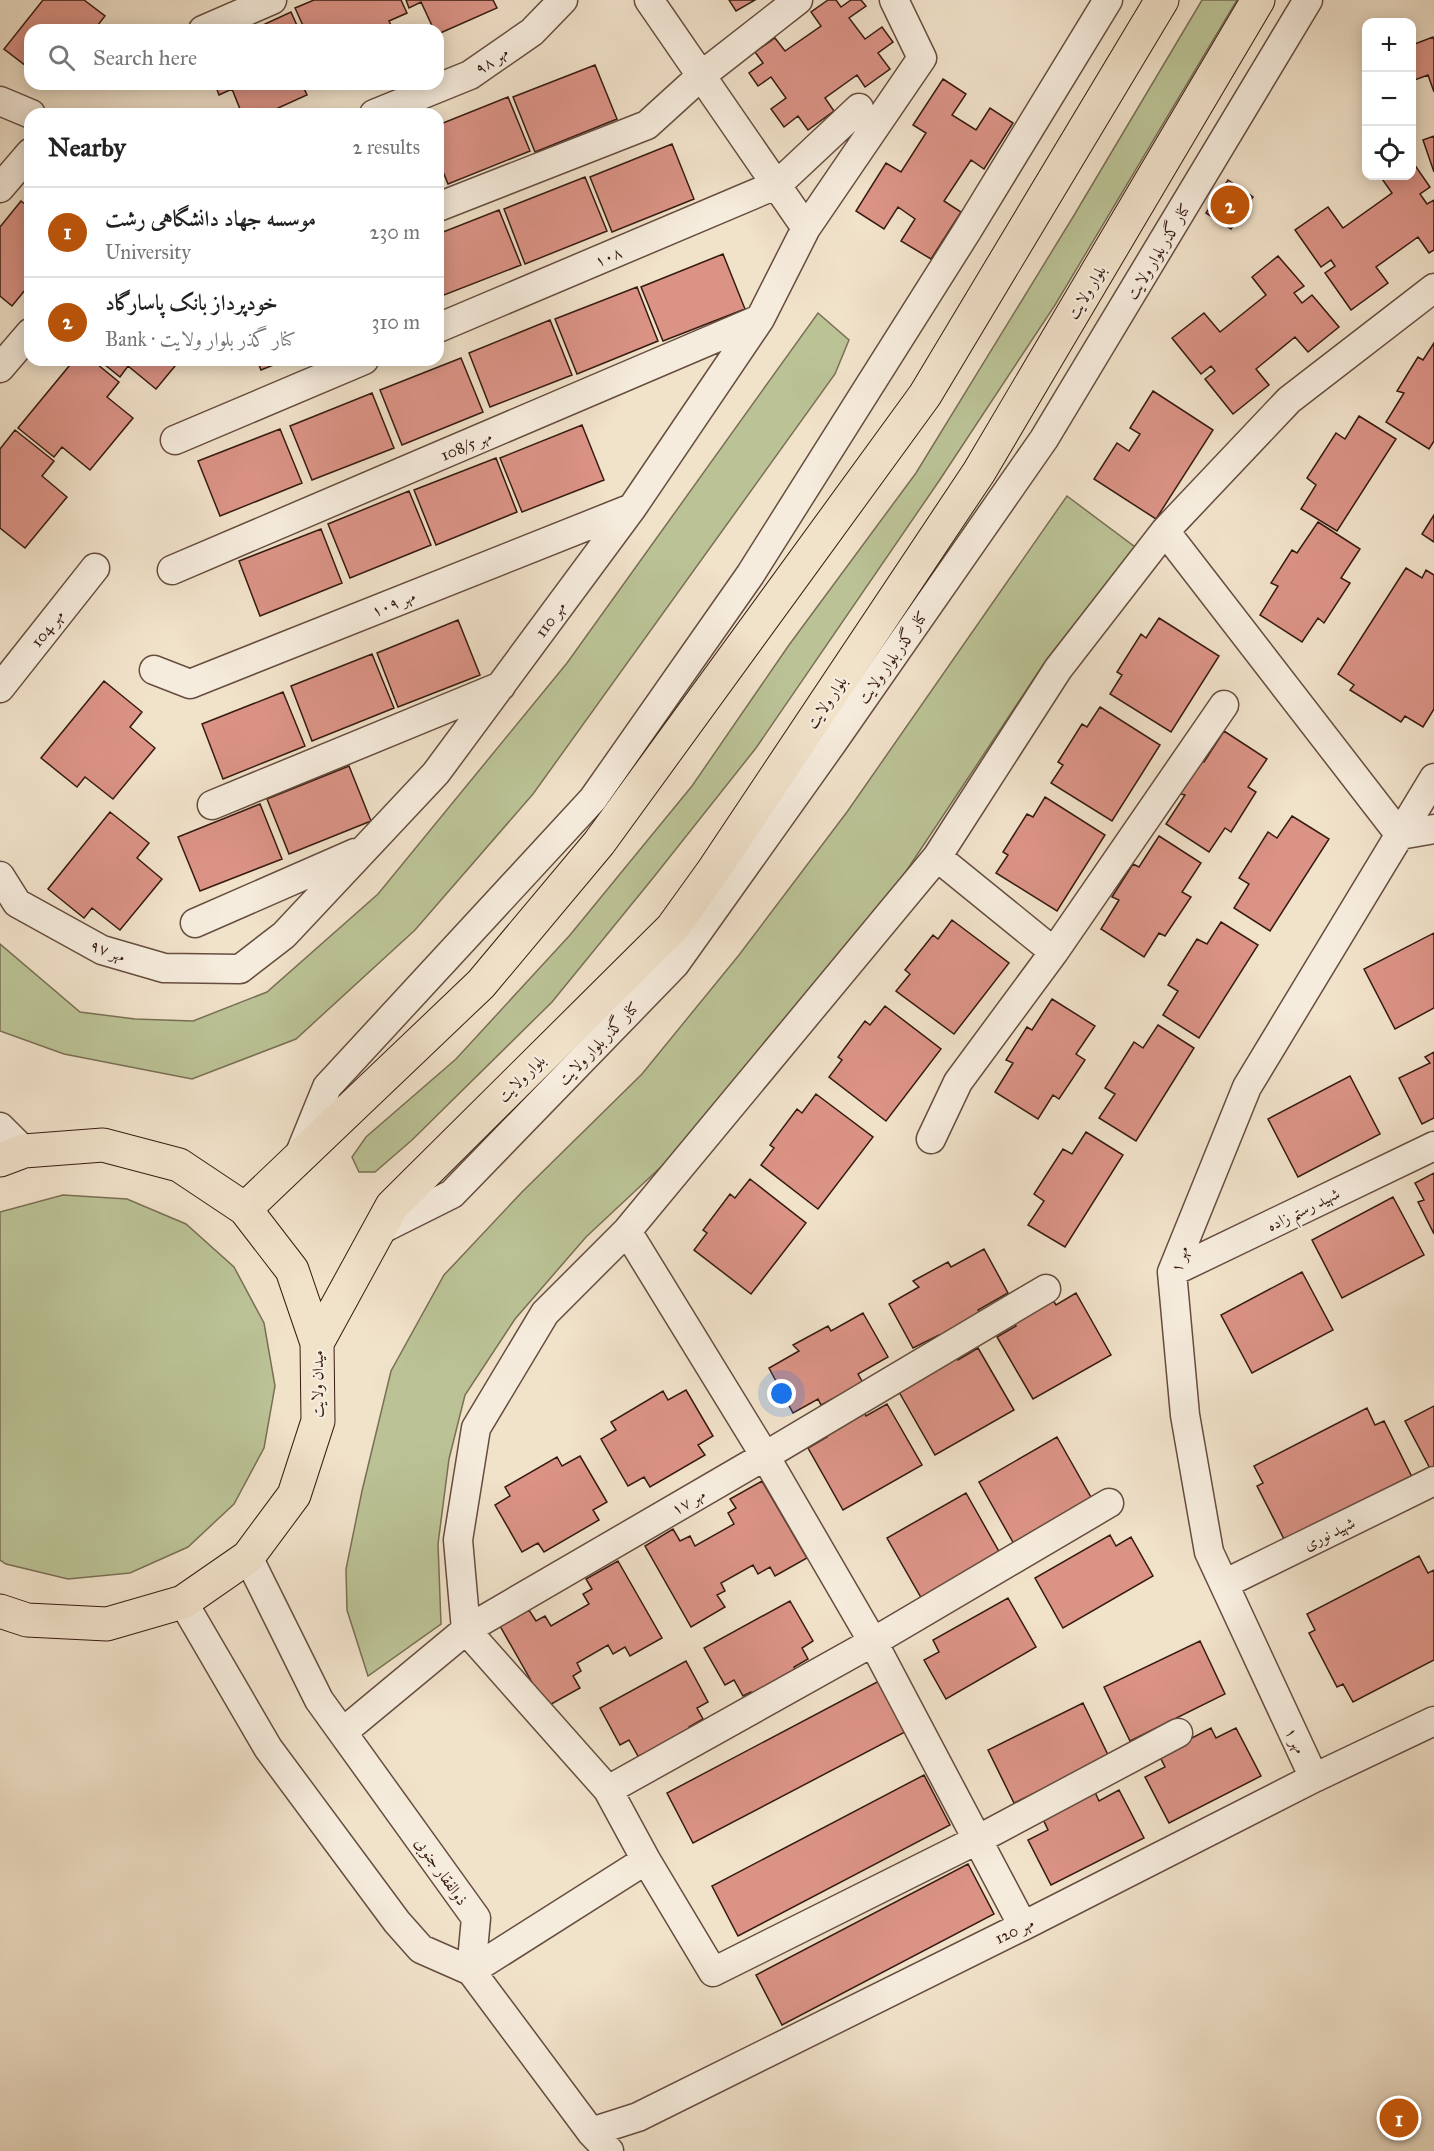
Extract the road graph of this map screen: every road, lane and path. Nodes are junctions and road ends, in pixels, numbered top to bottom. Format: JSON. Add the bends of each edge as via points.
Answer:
{"nodes":[{"id":1,"x":272,"y":0,"type":"edge"},
{"id":2,"x":563,"y":0,"type":"edge"},
{"id":3,"x":649,"y":0,"type":"edge"},
{"id":4,"x":798,"y":0,"type":"edge"},
{"id":5,"x":894,"y":0,"type":"edge"},
{"id":6,"x":1108,"y":0,"type":"edge"},
{"id":7,"x":1162,"y":0,"type":"edge"},
{"id":8,"x":1258,"y":0,"type":"edge"},
{"id":9,"x":1308,"y":0,"type":"edge"},
{"id":10,"x":217,"y":24,"type":"edge"},
{"id":11,"x":702,"y":75,"type":"junction"},
{"id":12,"x":444,"y":86,"type":"edge"},
{"id":13,"x":433,"y":90,"type":"edge"},
{"id":14,"x":0,"y":101,"type":"edge"},
{"id":15,"x":389,"y":108,"type":"edge"},
{"id":16,"x":859,"y":108,"type":"dead end"},
{"id":17,"x":24,"y":111,"type":"edge"},
{"id":18,"x":24,"y":160,"type":"edge"},
{"id":19,"x":778,"y":184,"type":"junction"},
{"id":20,"x":0,"y":188,"type":"edge"},
{"id":21,"x":444,"y":205,"type":"edge"},
{"id":22,"x":806,"y":228,"type":"junction"},
{"id":23,"x":1434,"y":288,"type":"edge"},
{"id":24,"x":760,"y":319,"type":"junction"},
{"id":25,"x":444,"y":325,"type":"edge"},
{"id":26,"x":24,"y":340,"type":"edge"},
{"id":27,"x":350,"y":366,"type":"edge"},
{"id":28,"x":0,"y":368,"type":"edge"},
{"id":29,"x":175,"y":440,"type":"dead end"},
{"id":30,"x":632,"y":508,"type":"junction"},
{"id":31,"x":1165,"y":531,"type":"junction"},
{"id":32,"x":95,"y":568,"type":"dead end"},
{"id":33,"x":172,"y":570,"type":"dead end"},
{"id":34,"x":154,"y":669,"type":"dead end"},
{"id":35,"x":501,"y":686,"type":"junction"},
{"id":36,"x":0,"y":688,"type":"edge"},
{"id":37,"x":1224,"y":705,"type":"dead end"},
{"id":38,"x":1434,"y":778,"type":"edge"},
{"id":39,"x":212,"y":805,"type":"dead end"},
{"id":40,"x":1434,"y":829,"type":"edge"},
{"id":41,"x":1400,"y":835,"type":"junction"},
{"id":42,"x":366,"y":849,"type":"junction"},
{"id":43,"x":937,"y":857,"type":"junction"},
{"id":44,"x":0,"y":876,"type":"edge"},
{"id":45,"x":195,"y":923,"type":"dead end"},
{"id":46,"x":1054,"y":952,"type":"junction"},
{"id":47,"x":240,"y":969,"type":"joint"},
{"id":48,"x":0,"y":1126,"type":"edge"},
{"id":49,"x":931,"y":1139,"type":"dead end"},
{"id":50,"x":1434,"y":1146,"type":"edge"},
{"id":51,"x":12,"y":1156,"type":"edge"},
{"id":52,"x":297,"y":1158,"type":"junction"},
{"id":53,"x":244,"y":1209,"type":"junction"},
{"id":54,"x":378,"y":1231,"type":"junction"},
{"id":55,"x":627,"y":1231,"type":"junction"},
{"id":56,"x":1172,"y":1272,"type":"junction"},
{"id":57,"x":1046,"y":1288,"type":"dead end"},
{"id":58,"x":317,"y":1343,"type":"junction"},
{"id":59,"x":765,"y":1456,"type":"junction"},
{"id":60,"x":1434,"y":1481,"type":"edge"},
{"id":61,"x":1109,"y":1503,"type":"dead end"},
{"id":62,"x":248,"y":1557,"type":"junction"},
{"id":63,"x":1224,"y":1584,"type":"junction"},
{"id":64,"x":183,"y":1602,"type":"junction"},
{"id":65,"x":0,"y":1611,"type":"edge"},
{"id":66,"x":466,"y":1630,"type":"junction"},
{"id":67,"x":873,"y":1642,"type":"junction"},
{"id":68,"x":1434,"y":1721,"type":"edge"},
{"id":69,"x":343,"y":1732,"type":"junction"},
{"id":70,"x":1178,"y":1734,"type":"dead end"},
{"id":71,"x":1314,"y":1778,"type":"junction"},
{"id":72,"x":608,"y":1790,"type":"junction"},
{"id":73,"x":977,"y":1840,"type":"junction"},
{"id":74,"x":646,"y":1860,"type":"junction"},
{"id":75,"x":1023,"y":1926,"type":"junction"},
{"id":76,"x":471,"y":1971,"type":"junction"},
{"id":77,"x":600,"y":2141,"type":"edge"}],
"edges":[{"from":1,"to":10,"type":"street"},
{"from":2,"to":12,"type":"street","name":"مهر ۹۸","via":[[532,32],[470,75]]},
{"from":3,"to":11,"type":"street"},
{"from":4,"to":11,"type":"street"},
{"from":5,"to":22,"type":"street","name":"مهر 110","via":[[922,58]]},
{"from":6,"to":52,"type":"street","via":[[736,595],[593,799],[327,1088]]},
{"from":7,"to":52,"type":"main road","via":[[925,395],[599,843],[481,984]]},
{"from":8,"to":54,"type":"main road","name":"بلوار ولایت","via":[[979,472],[713,871],[672,928],[392,1206]]},
{"from":9,"to":54,"type":"street","name":"کنار گذر بلوار ولایت","via":[[1044,439],[675,964],[452,1194]]},
{"from":11,"to":19,"type":"street"},
{"from":11,"to":21,"type":"street","via":[[647,125]]},
{"from":13,"to":15,"type":"street","name":"مهر ۹۸"},
{"from":14,"to":17,"type":"street"},
{"from":16,"to":19,"type":"street"},
{"from":18,"to":20,"type":"street"},
{"from":19,"to":22,"type":"street"},
{"from":19,"to":25,"type":"street","name":"۱۰۸"},
{"from":22,"to":24,"type":"street","name":"مهر 110"},
{"from":23,"to":31,"type":"street","via":[[1289,400]]},
{"from":24,"to":30,"type":"street","name":"مهر 110"},
{"from":24,"to":33,"type":"street","name":"مهر 108/5"},
{"from":26,"to":28,"type":"street"},
{"from":27,"to":29,"type":"street"},
{"from":30,"to":34,"type":"street","name":"مهر ۱۰۹","via":[[190,684]]},
{"from":30,"to":35,"type":"street","name":"مهر 110"},
{"from":31,"to":41,"type":"street"},
{"from":31,"to":43,"type":"street","via":[[1059,669]]},
{"from":32,"to":36,"type":"street","name":"مهر 104"},
{"from":35,"to":39,"type":"street"},
{"from":35,"to":42,"type":"street","name":"مهر 110","via":[[436,773]]},
{"from":37,"to":46,"type":"street"},
{"from":38,"to":41,"type":"street","name":"مهر ۱"},
{"from":40,"to":41,"type":"street"},
{"from":41,"to":56,"type":"street","name":"مهر ۱","via":[[1247,1087]]},
{"from":42,"to":45,"type":"street"},
{"from":42,"to":47,"type":"street","name":"مهر 110","via":[[284,935]]},
{"from":43,"to":46,"type":"street"},
{"from":43,"to":55,"type":"street"},
{"from":44,"to":47,"type":"street","name":"مهر ۹۷","via":[[17,903],[102,950],[164,968]]},
{"from":46,"to":49,"type":"street","via":[[958,1082]]},
{"from":48,"to":51,"type":"street"},
{"from":50,"to":56,"type":"street","name":"شهید رستم زاده"},
{"from":51,"to":53,"type":"main road","name":"میدان ولایت","via":[[103,1145],[179,1165]]},
{"from":52,"to":53,"type":"main road"},
{"from":53,"to":58,"type":"main road","name":"میدان ولایت","via":[[292,1270]]},
{"from":54,"to":58,"type":"main road","name":"بلوار ولایت"},
{"from":55,"to":59,"type":"street"},
{"from":55,"to":66,"type":"street","via":[[545,1313],[476,1428],[458,1540]]},
{"from":56,"to":63,"type":"street","name":"مهر ۱","via":[[1185,1415],[1209,1552]]},
{"from":57,"to":59,"type":"street","name":"مهر ۱۷"},
{"from":58,"to":62,"type":"main road","name":"میدان ولایت","via":[[318,1421],[294,1495]]},
{"from":59,"to":66,"type":"street","name":"مهر ۱۷"},
{"from":59,"to":67,"type":"street"},
{"from":60,"to":63,"type":"street","name":"شهید نوری"},
{"from":61,"to":67,"type":"street"},
{"from":62,"to":64,"type":"main road","name":"میدان ولایت"},
{"from":62,"to":69,"type":"street","name":"ذوالفقار جنوبی","via":[[319,1700]]},
{"from":63,"to":71,"type":"street","name":"مهر ۱"},
{"from":64,"to":65,"type":"main road","name":"میدان ولایت","via":[[106,1624],[27,1620]]},
{"from":64,"to":76,"type":"street","via":[[268,1748],[396,1922],[421,1949]]},
{"from":66,"to":69,"type":"street","name":"مهر ۱۷"},
{"from":66,"to":72,"type":"street"},
{"from":67,"to":72,"type":"street"},
{"from":67,"to":73,"type":"street"},
{"from":68,"to":71,"type":"street","name":"مهر 120"},
{"from":69,"to":76,"type":"street","name":"ذوالفقار جنوبی","via":[[476,1918]]},
{"from":70,"to":73,"type":"street"},
{"from":71,"to":75,"type":"street","name":"مهر 120"},
{"from":72,"to":74,"type":"street"},
{"from":73,"to":74,"type":"street","via":[[713,1972]]},
{"from":73,"to":75,"type":"street"},
{"from":74,"to":76,"type":"street"},
{"from":75,"to":77,"type":"street","name":"مهر 120","via":[[638,2116]]},
{"from":76,"to":77,"type":"street"}]}
